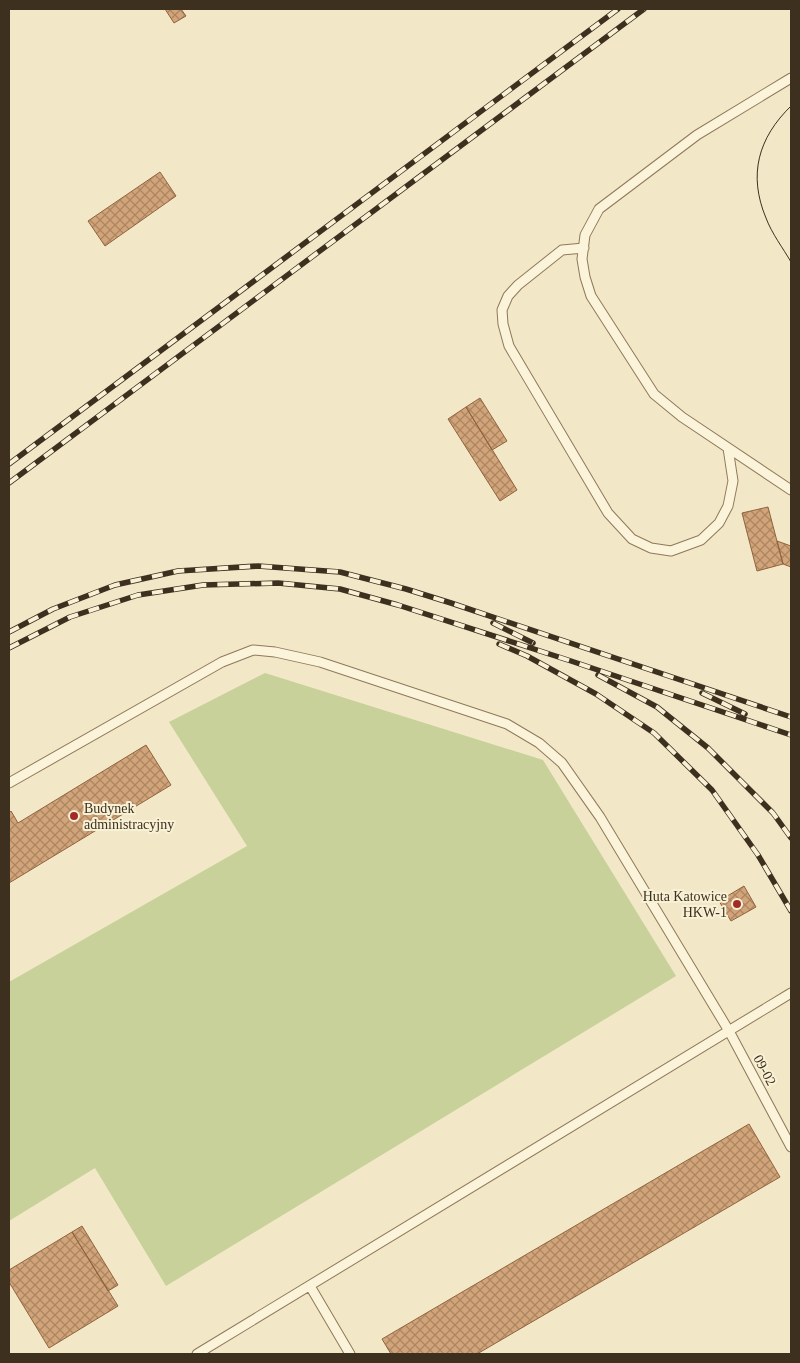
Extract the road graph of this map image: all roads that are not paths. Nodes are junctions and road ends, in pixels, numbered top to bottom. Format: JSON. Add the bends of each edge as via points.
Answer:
{"nodes":[{"id":1,"x":791,"y":78,"type":"edge"},
{"id":2,"x":584,"y":248,"type":"junction"},
{"id":3,"x":728,"y":448,"type":"junction"},
{"id":4,"x":791,"y":490,"type":"edge"},
{"id":5,"x":9,"y":783,"type":"edge"},
{"id":6,"x":791,"y":993,"type":"edge"},
{"id":7,"x":730,"y":1031,"type":"junction"},
{"id":8,"x":791,"y":1148,"type":"edge"},
{"id":9,"x":310,"y":1286,"type":"junction"},
{"id":10,"x":197,"y":1354,"type":"edge"},
{"id":11,"x":350,"y":1354,"type":"edge"}],
"edges":[{"from":1,"to":2,"type":"lane","via":[[696,135],[599,209],[585,235]]},
{"from":2,"to":3,"type":"lane","via":[[582,259],[591,296],[654,394]]},
{"from":2,"to":3,"type":"lane","via":[[562,250],[518,285],[502,310],[503,324],[509,346],[608,513],[632,539],[651,548],[671,551],[701,540],[719,524],[728,506],[733,481]]},
{"from":3,"to":4,"type":"lane"},
{"from":5,"to":7,"type":"lane","name":"09-02","via":[[222,662],[253,650],[320,662],[507,724],[539,743],[562,763],[600,817]]},
{"from":6,"to":7,"type":"lane"},
{"from":7,"to":8,"type":"lane","name":"09-02"},
{"from":7,"to":9,"type":"lane"},
{"from":9,"to":10,"type":"lane"},
{"from":9,"to":11,"type":"lane"}]}
